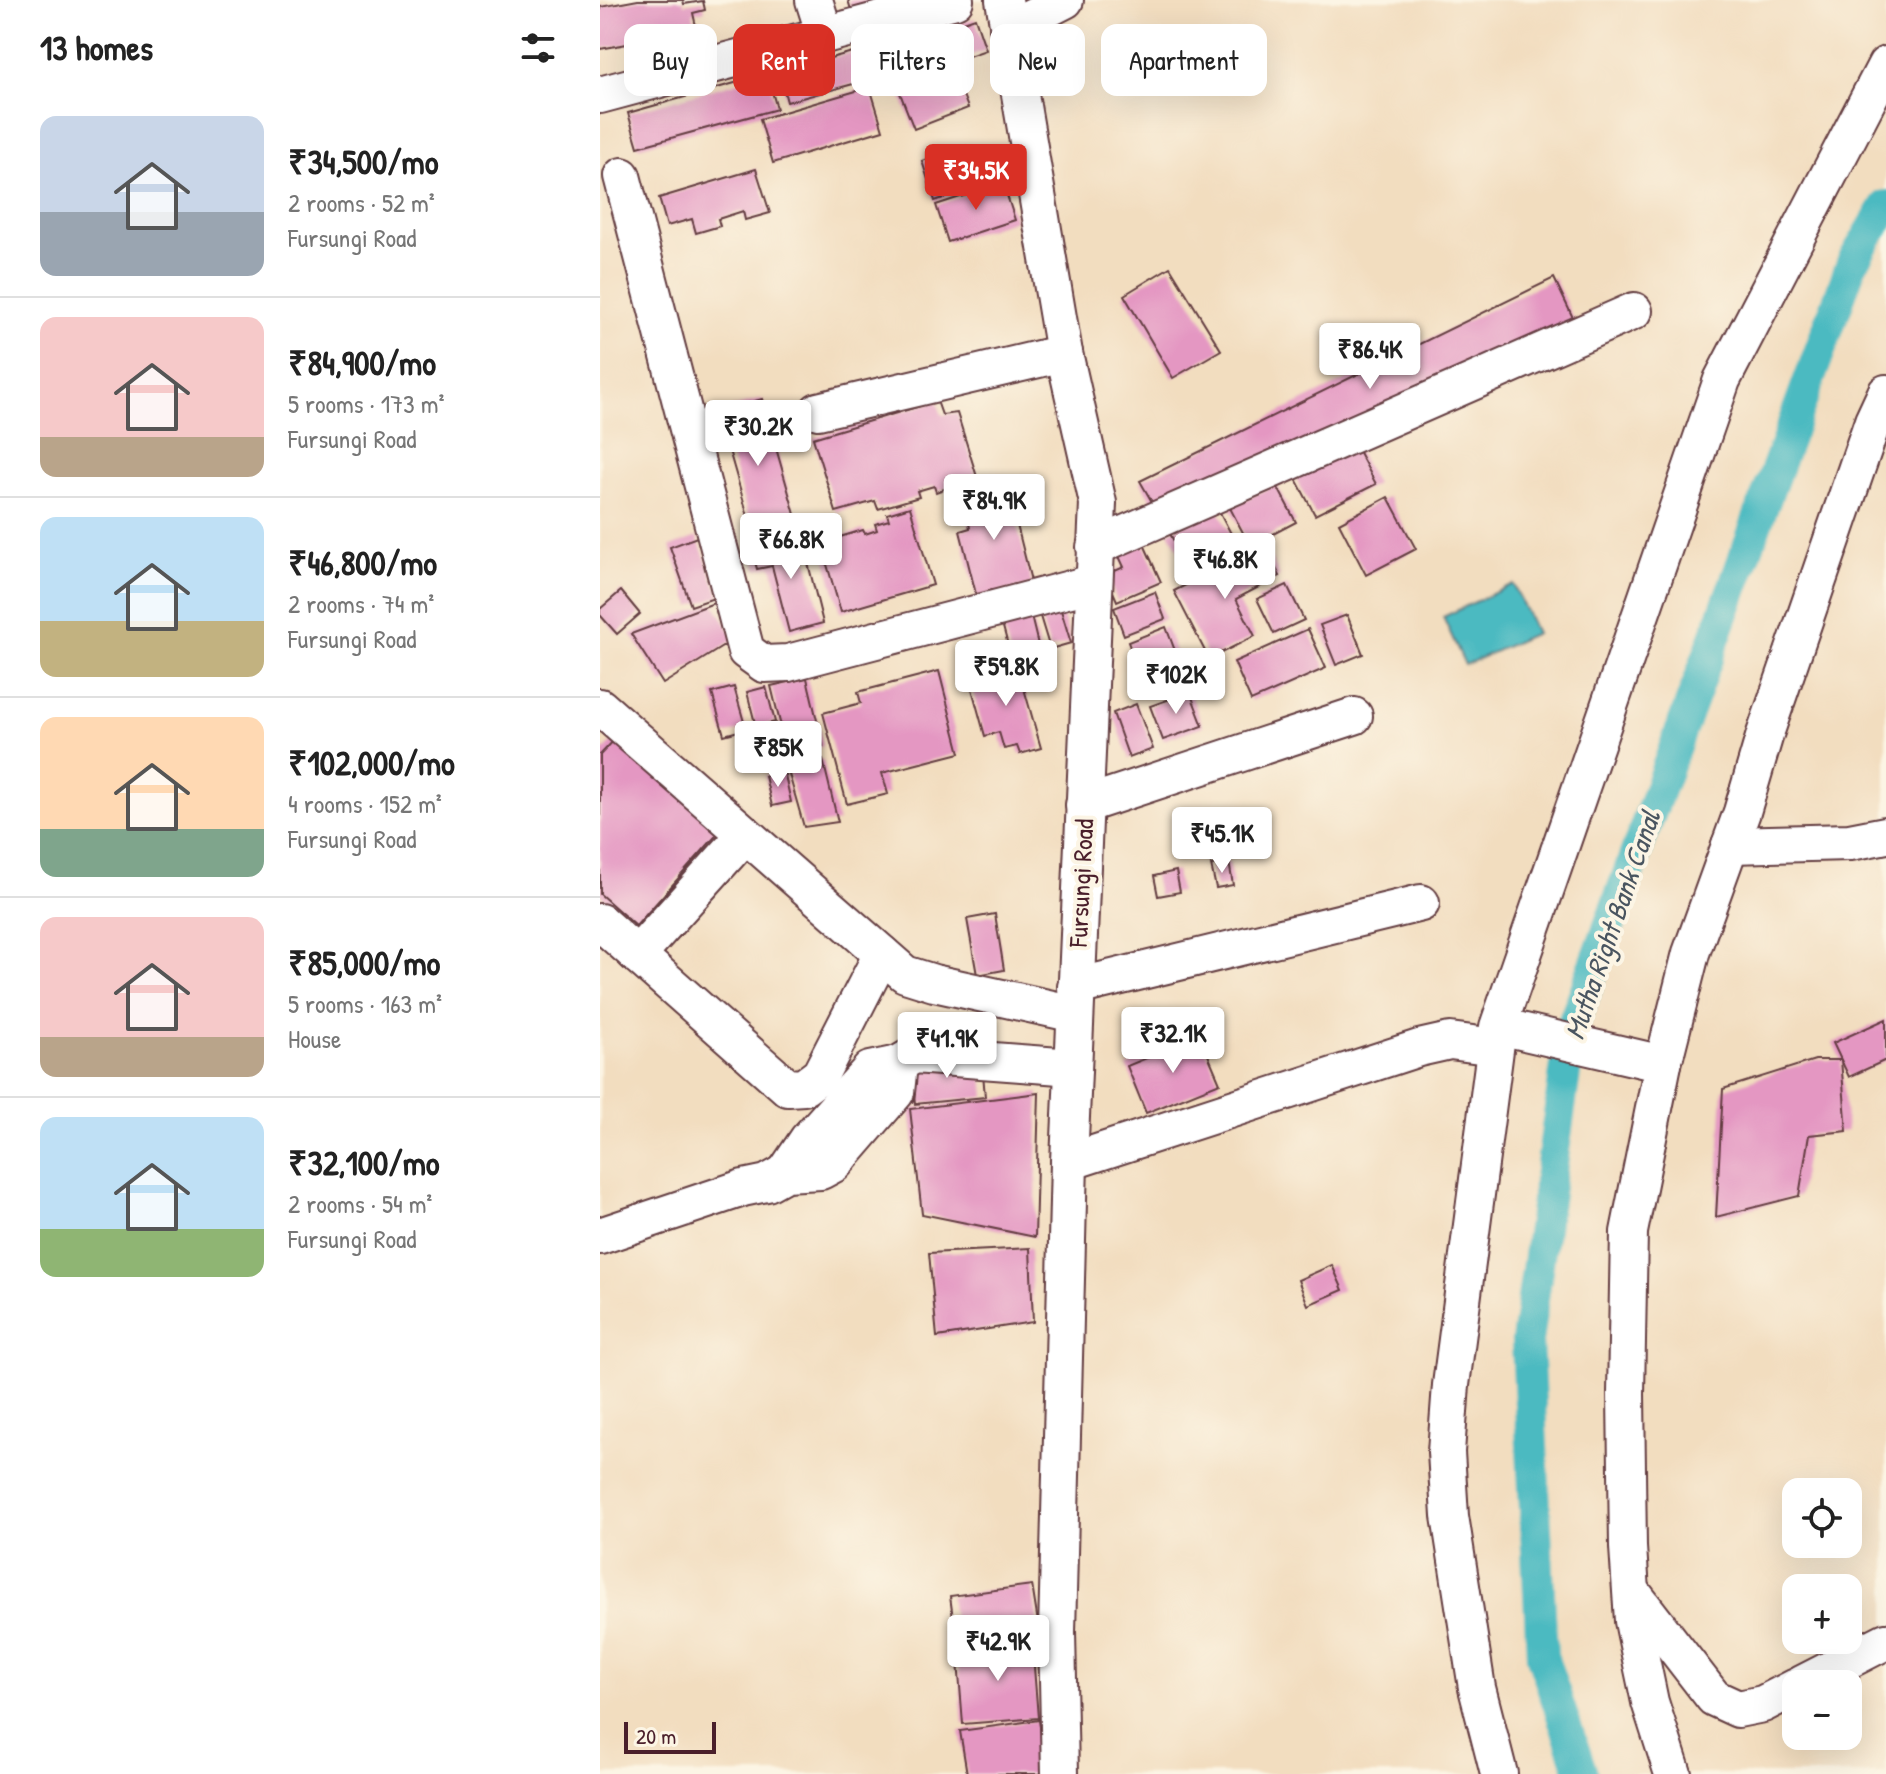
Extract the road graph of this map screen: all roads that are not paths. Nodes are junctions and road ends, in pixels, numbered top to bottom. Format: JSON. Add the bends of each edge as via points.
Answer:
{"nodes":[{"id":1,"x":814,"y":0,"type":"edge"},
{"id":2,"x":955,"y":0,"type":"edge"},
{"id":3,"x":1065,"y":0,"type":"edge"},
{"id":4,"x":1006,"y":15,"type":"edge"},
{"id":5,"x":822,"y":24,"type":"edge"},
{"id":6,"x":835,"y":32,"type":"edge"},
{"id":7,"x":733,"y":60,"type":"edge"},
{"id":8,"x":1886,"y":65,"type":"edge"},
{"id":9,"x":600,"y":95,"type":"edge"},
{"id":10,"x":622,"y":176,"type":"dead end"},
{"id":11,"x":1634,"y":311,"type":"dead end"},
{"id":12,"x":1064,"y":353,"type":"junction"},
{"id":13,"x":1886,"y":393,"type":"edge"},
{"id":14,"x":818,"y":411,"type":"dead end"},
{"id":15,"x":1095,"y":547,"type":"junction"},
{"id":16,"x":1093,"y":583,"type":"junction"},
{"id":17,"x":600,"y":707,"type":"edge"},
{"id":18,"x":1354,"y":716,"type":"dead end"},
{"id":19,"x":1084,"y":805,"type":"junction"},
{"id":20,"x":745,"y":835,"type":"junction"},
{"id":21,"x":1886,"y":835,"type":"edge"},
{"id":22,"x":1730,"y":845,"type":"junction"},
{"id":23,"x":1421,"y":903,"type":"dead end"},
{"id":24,"x":600,"y":922,"type":"edge"},
{"id":25,"x":882,"y":954,"type":"junction"},
{"id":26,"x":637,"y":955,"type":"junction"},
{"id":27,"x":1076,"y":1000,"type":"junction"},
{"id":28,"x":1505,"y":1035,"type":"junction"},
{"id":29,"x":1653,"y":1062,"type":"junction"},
{"id":30,"x":1073,"y":1067,"type":"junction"},
{"id":31,"x":1069,"y":1162,"type":"junction"},
{"id":32,"x":600,"y":1236,"type":"edge"},
{"id":33,"x":1632,"y":1592,"type":"junction"},
{"id":34,"x":1886,"y":1641,"type":"edge"},
{"id":35,"x":1829,"y":1670,"type":"edge"},
{"id":36,"x":1782,"y":1694,"type":"edge"},
{"id":37,"x":1060,"y":1774,"type":"edge"},
{"id":38,"x":1499,"y":1774,"type":"edge"},
{"id":39,"x":1673,"y":1774,"type":"edge"}],
"edges":[{"from":1,"to":5,"type":"street"},
{"from":2,"to":6,"type":"street"},
{"from":3,"to":4,"type":"street"},
{"from":4,"to":12,"type":"street","name":"Fursungi Road"},
{"from":7,"to":9,"type":"street"},
{"from":8,"to":28,"type":"street","via":[[1722,380]]},
{"from":10,"to":16,"type":"street","via":[[746,651],[764,664],[788,663]]},
{"from":11,"to":15,"type":"street"},
{"from":12,"to":14,"type":"street"},
{"from":12,"to":15,"type":"street","name":"Fursungi Road","via":[[1098,503]]},
{"from":13,"to":22,"type":"street"},
{"from":15,"to":16,"type":"street","name":"Fursungi Road"},
{"from":16,"to":19,"type":"street","name":"Fursungi Road"},
{"from":17,"to":20,"type":"street"},
{"from":18,"to":19,"type":"street"},
{"from":19,"to":27,"type":"street","name":"Fursungi Road"},
{"from":20,"to":25,"type":"street"},
{"from":20,"to":26,"type":"street"},
{"from":21,"to":22,"type":"street","via":[[1850,842]]},
{"from":22,"to":29,"type":"street"},
{"from":23,"to":27,"type":"street"},
{"from":24,"to":26,"type":"street"},
{"from":25,"to":26,"type":"street","via":[[820,1075],[804,1087],[788,1088]]},
{"from":25,"to":27,"type":"street","via":[[905,974],[934,983]]},
{"from":27,"to":30,"type":"street","name":"Fursungi Road"},
{"from":28,"to":29,"type":"street"},
{"from":28,"to":31,"type":"street","via":[[1419,1048]]},
{"from":28,"to":38,"type":"street","via":[[1451,1385],[1446,1452],[1450,1516],[1477,1688]]},
{"from":29,"to":33,"type":"street","via":[[1629,1232],[1626,1394]]},
{"from":30,"to":31,"type":"street","name":"Fursungi Road"},
{"from":30,"to":32,"type":"street","via":[[914,1055],[899,1064],[896,1092],[834,1164],[821,1171],[785,1173]]},
{"from":31,"to":37,"type":"street","name":"Fursungi Road","via":[[1057,1632]]},
{"from":33,"to":36,"type":"street","via":[[1714,1698],[1738,1709]]},
{"from":33,"to":39,"type":"street","via":[[1650,1702]]},
{"from":34,"to":35,"type":"street"}]}
